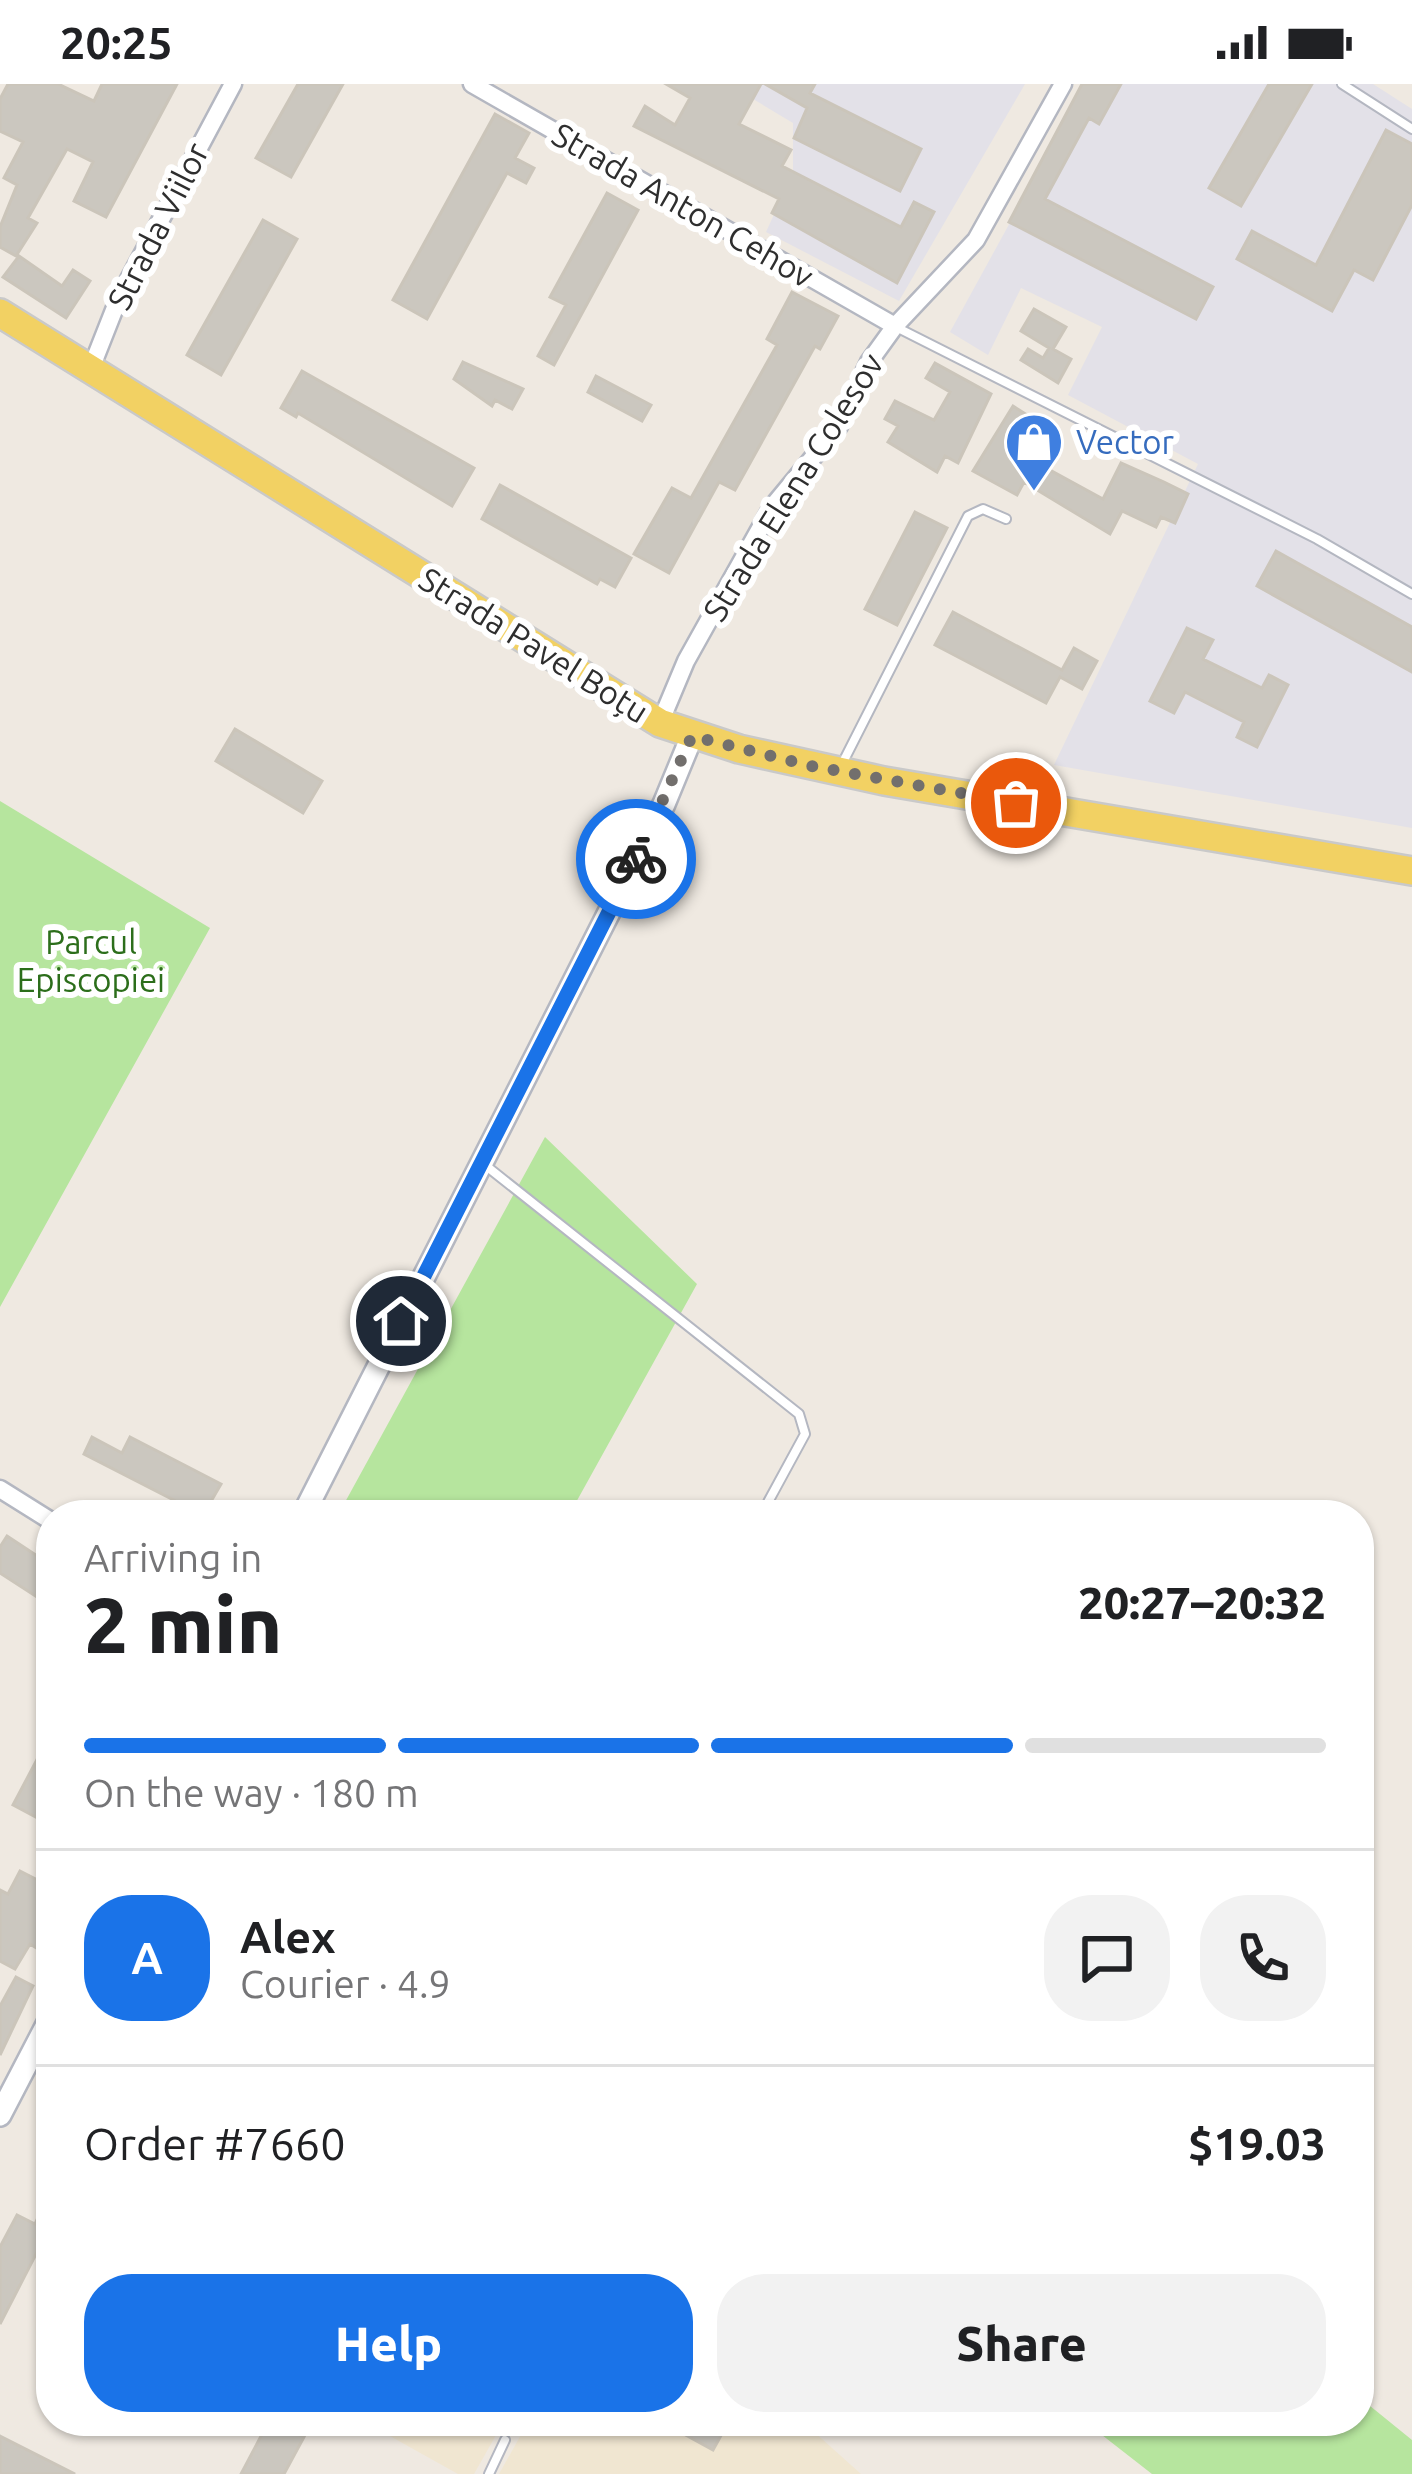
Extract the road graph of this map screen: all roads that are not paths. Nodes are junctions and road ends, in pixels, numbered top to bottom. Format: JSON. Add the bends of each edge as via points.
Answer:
{"nodes":[{"id":1,"x":233,"y":84,"type":"edge"},
{"id":2,"x":472,"y":84,"type":"edge"},
{"id":3,"x":1063,"y":84,"type":"edge"},
{"id":4,"x":1342,"y":84,"type":"edge"},
{"id":5,"x":1412,"y":129,"type":"edge"},
{"id":6,"x":0,"y":313,"type":"edge"},
{"id":7,"x":895,"y":326,"type":"junction"},
{"id":8,"x":90,"y":371,"type":"junction"},
{"id":9,"x":1006,"y":519,"type":"dead end"},
{"id":10,"x":1412,"y":593,"type":"edge"},
{"id":11,"x":660,"y":723,"type":"junction"},
{"id":12,"x":692,"y":736,"type":"junction"},
{"id":13,"x":838,"y":771,"type":"junction"},
{"id":14,"x":1412,"y":871,"type":"edge"},
{"id":15,"x":483,"y":1164,"type":"junction"},
{"id":16,"x":0,"y":1489,"type":"edge"},
{"id":17,"x":311,"y":1500,"type":"edge"},
{"id":18,"x":769,"y":1500,"type":"edge"},
{"id":19,"x":36,"y":1512,"type":"edge"},
{"id":20,"x":36,"y":2046,"type":"edge"},
{"id":21,"x":0,"y":2115,"type":"edge"},
{"id":22,"x":505,"y":2440,"type":"dead end"},
{"id":23,"x":489,"y":2474,"type":"edge"}],
"edges":[{"from":1,"to":8,"type":"street","name":"Strada Viilor","via":[[118,300]]},
{"from":2,"to":7,"type":"street","name":"Strada Anton Cehov"},
{"from":3,"to":7,"type":"street","name":"Strada Elena Colesov","via":[[976,240]]},
{"from":4,"to":5,"type":"lane"},
{"from":6,"to":8,"type":"main road","name":"Strada Pavel Boțu"},
{"from":7,"to":10,"type":"lane"},
{"from":7,"to":11,"type":"street","name":"Strada Elena Colesov","via":[[839,426],[772,506]]},
{"from":8,"to":11,"type":"main road","name":"Strada Pavel Boțu"},
{"from":9,"to":13,"type":"lane","via":[[983,509],[968,516]]},
{"from":11,"to":12,"type":"main road","name":"Strada Pavel Boțu"},
{"from":12,"to":13,"type":"main road","name":"Strada Pavel Boțu"},
{"from":12,"to":15,"type":"street"},
{"from":13,"to":14,"type":"main road","name":"Strada Pavel Boțu"},
{"from":15,"to":17,"type":"street"},
{"from":15,"to":18,"type":"lane","via":[[799,1414],[805,1434]]},
{"from":16,"to":19,"type":"street"},
{"from":20,"to":21,"type":"street"},
{"from":22,"to":23,"type":"lane"}]}
